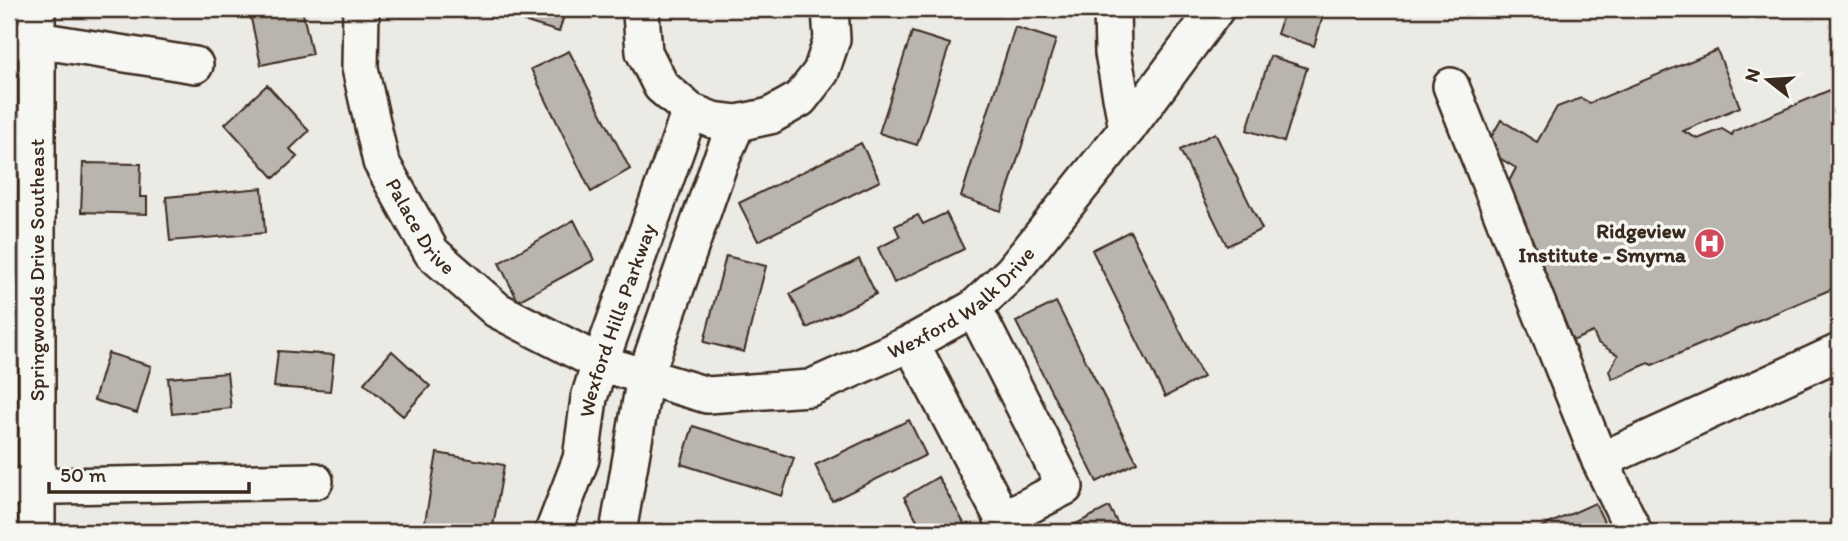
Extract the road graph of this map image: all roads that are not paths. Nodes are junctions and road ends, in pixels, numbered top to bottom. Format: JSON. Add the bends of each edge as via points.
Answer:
{"nodes":[{"id":1,"x":361,"y":9,"type":"edge"},
{"id":2,"x":643,"y":9,"type":"edge"},
{"id":3,"x":831,"y":9,"type":"edge"},
{"id":4,"x":1112,"y":9,"type":"edge"},
{"id":5,"x":1216,"y":9,"type":"edge"},
{"id":6,"x":28,"y":30,"type":"edge"},
{"id":7,"x":195,"y":65,"type":"dead end"},
{"id":8,"x":1451,"y":86,"type":"dead end"},
{"id":9,"x":690,"y":111,"type":"junction"},
{"id":10,"x":737,"y":123,"type":"junction"},
{"id":11,"x":1127,"y":129,"type":"junction"},
{"id":12,"x":974,"y":308,"type":"junction"},
{"id":13,"x":911,"y":343,"type":"junction"},
{"id":14,"x":1839,"y":352,"type":"edge"},
{"id":15,"x":600,"y":363,"type":"junction"},
{"id":16,"x":645,"y":377,"type":"junction"},
{"id":17,"x":1600,"y":461,"type":"junction"},
{"id":18,"x":315,"y":481,"type":"dead end"},
{"id":19,"x":23,"y":487,"type":"edge"},
{"id":20,"x":37,"y":532,"type":"edge"},
{"id":21,"x":553,"y":532,"type":"edge"},
{"id":22,"x":618,"y":532,"type":"edge"},
{"id":23,"x":1634,"y":532,"type":"edge"}],
"edges":[{"from":1,"to":15,"type":"street","name":"Palace Drive","via":[[360,68],[381,162],[432,253],[498,310]]},
{"from":2,"to":9,"type":"street","via":[[644,52],[661,86]]},
{"from":3,"to":10,"type":"street","via":[[832,39],[821,72],[800,99],[770,116]]},
{"from":4,"to":11,"type":"street","via":[[1113,53]]},
{"from":5,"to":11,"type":"street","name":"Wexford Walk Drive"},
{"from":6,"to":7,"type":"street"},
{"from":6,"to":19,"type":"street","name":"Springwoods Drive Southeast"},
{"from":8,"to":17,"type":"street"},
{"from":9,"to":10,"type":"street"},
{"from":9,"to":15,"type":"street","name":"Wexford Hills Parkway"},
{"from":10,"to":16,"type":"street","name":"Wexford Hills Parkway"},
{"from":11,"to":12,"type":"street","name":"Wexford Walk Drive","via":[[1012,272]]},
{"from":12,"to":13,"type":"street","name":"Wexford Walk Drive"},
{"from":12,"to":13,"type":"street","via":[[1065,487],[1003,519]]},
{"from":13,"to":16,"type":"street","name":"Wexford Walk Drive","via":[[810,388],[707,395]]},
{"from":14,"to":17,"type":"street"},
{"from":15,"to":16,"type":"street","name":"Wexford Walk Drive"},
{"from":15,"to":21,"type":"street","name":"Wexford Hills Parkway","via":[[589,398],[580,459]]},
{"from":16,"to":22,"type":"street","name":"Wexford Hills Parkway"},
{"from":17,"to":23,"type":"street"},
{"from":18,"to":19,"type":"street"},
{"from":19,"to":20,"type":"street","name":"Springwoods Drive Southeast"}]}
